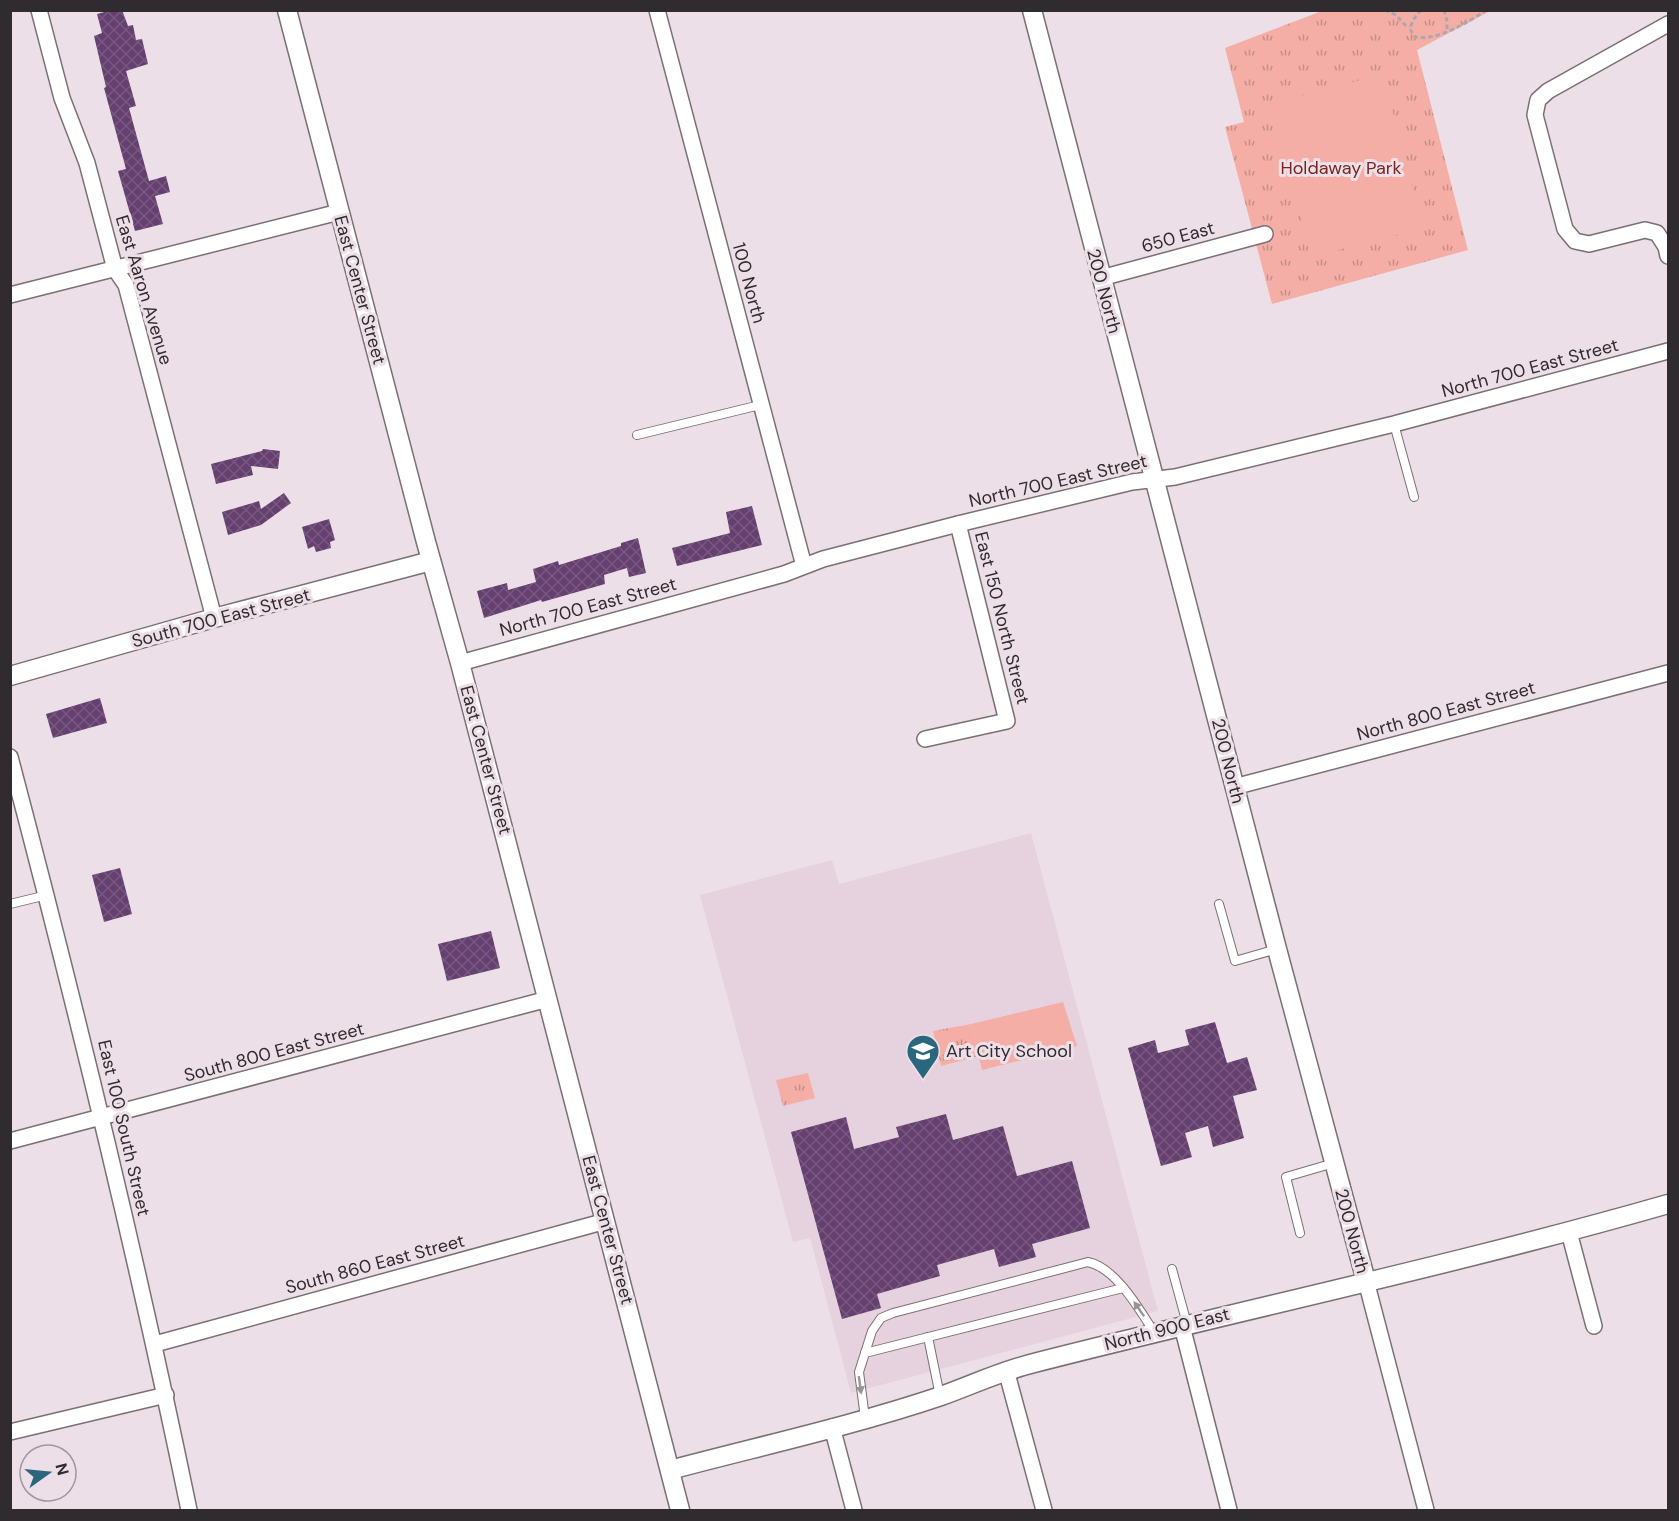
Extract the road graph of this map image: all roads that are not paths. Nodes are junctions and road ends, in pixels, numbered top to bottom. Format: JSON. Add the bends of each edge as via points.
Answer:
{"nodes":[{"id":1,"x":39,"y":10,"type":"edge"},
{"id":2,"x":287,"y":10,"type":"edge"},
{"id":3,"x":657,"y":10,"type":"edge"},
{"id":4,"x":1032,"y":11,"type":"edge"},
{"id":5,"x":1668,"y":24,"type":"edge"},
{"id":6,"x":339,"y":212,"type":"junction"},
{"id":7,"x":1265,"y":234,"type":"dead end"},
{"id":8,"x":1668,"y":256,"type":"edge"},
{"id":9,"x":116,"y":269,"type":"junction"},
{"id":10,"x":1101,"y":278,"type":"junction"},
{"id":11,"x":10,"y":295,"type":"edge"},
{"id":12,"x":1668,"y":351,"type":"edge"},
{"id":13,"x":760,"y":405,"type":"junction"},
{"id":14,"x":1394,"y":424,"type":"junction"},
{"id":15,"x":637,"y":435,"type":"dead end"},
{"id":16,"x":1155,"y":478,"type":"junction"},
{"id":17,"x":1414,"y":497,"type":"dead end"},
{"id":18,"x":958,"y":524,"type":"junction"},
{"id":19,"x":431,"y":561,"type":"junction"},
{"id":20,"x":804,"y":566,"type":"junction"},
{"id":21,"x":214,"y":618,"type":"junction"},
{"id":22,"x":460,"y":663,"type":"junction"},
{"id":23,"x":1668,"y":673,"type":"edge"},
{"id":24,"x":10,"y":676,"type":"edge"},
{"id":25,"x":925,"y":739,"type":"dead end"},
{"id":26,"x":10,"y":757,"type":"edge"},
{"id":27,"x":1234,"y":787,"type":"junction"},
{"id":28,"x":47,"y":895,"type":"junction"},
{"id":29,"x":10,"y":904,"type":"edge"},
{"id":30,"x":1219,"y":904,"type":"dead end"},
{"id":31,"x":1277,"y":949,"type":"junction"},
{"id":32,"x":548,"y":999,"type":"junction"},
{"id":33,"x":102,"y":1117,"type":"junction"},
{"id":34,"x":10,"y":1141,"type":"edge"},
{"id":35,"x":1334,"y":1163,"type":"junction"},
{"id":36,"x":1668,"y":1204,"type":"edge"},
{"id":37,"x":606,"y":1221,"type":"junction"},
{"id":38,"x":1569,"y":1232,"type":"junction"},
{"id":39,"x":1300,"y":1233,"type":"dead end"},
{"id":40,"x":1172,"y":1269,"type":"dead end"},
{"id":41,"x":1366,"y":1281,"type":"junction"},
{"id":42,"x":1123,"y":1288,"type":"junction"},
{"id":43,"x":1185,"y":1325,"type":"junction"},
{"id":44,"x":1594,"y":1326,"type":"dead end"},
{"id":45,"x":1154,"y":1332,"type":"junction"},
{"id":46,"x":928,"y":1337,"type":"junction"},
{"id":47,"x":155,"y":1344,"type":"junction"},
{"id":48,"x":865,"y":1353,"type":"junction"},
{"id":49,"x":1006,"y":1370,"type":"junction"},
{"id":50,"x":166,"y":1395,"type":"junction"},
{"id":51,"x":940,"y":1396,"type":"junction"},
{"id":52,"x":865,"y":1418,"type":"junction"},
{"id":53,"x":832,"y":1427,"type":"junction"},
{"id":54,"x":10,"y":1432,"type":"edge"},
{"id":55,"x":670,"y":1470,"type":"junction"},
{"id":56,"x":189,"y":1510,"type":"edge"},
{"id":57,"x":680,"y":1510,"type":"edge"},
{"id":58,"x":854,"y":1510,"type":"edge"},
{"id":59,"x":1044,"y":1510,"type":"edge"},
{"id":60,"x":1229,"y":1510,"type":"edge"},
{"id":61,"x":1426,"y":1510,"type":"edge"}],
"edges":[{"from":1,"to":9,"type":"street","name":"East Aaron Avenue","via":[[62,98],[87,163]]},
{"from":2,"to":6,"type":"street","name":"East Center Street"},
{"from":3,"to":13,"type":"street","name":"100 North"},
{"from":4,"to":10,"type":"street","name":"200 North"},
{"from":5,"to":8,"type":"street","via":[[1548,91],[1538,100],[1535,115],[1565,229],[1575,241],[1589,244],[1645,230],[1657,233]]},
{"from":6,"to":9,"type":"street"},
{"from":6,"to":19,"type":"street","name":"East Center Street"},
{"from":7,"to":10,"type":"street","name":"650 East"},
{"from":9,"to":11,"type":"street"},
{"from":9,"to":21,"type":"street","name":"East Aaron Avenue","via":[[126,285]]},
{"from":10,"to":16,"type":"street","name":"200 North"},
{"from":12,"to":14,"type":"street","name":"North 700 East Street"},
{"from":13,"to":15,"type":"lane"},
{"from":13,"to":20,"type":"street","name":"100 North"},
{"from":14,"to":16,"type":"street","name":"North 700 East Street","via":[[1175,477]]},
{"from":14,"to":17,"type":"lane"},
{"from":16,"to":18,"type":"street","name":"North 700 East Street"},
{"from":16,"to":27,"type":"street","name":"200 North"},
{"from":18,"to":20,"type":"street","name":"North 700 East Street"},
{"from":18,"to":25,"type":"street","name":"East 150 North Street","via":[[1007,721]]},
{"from":19,"to":21,"type":"street","name":"South 700 East Street"},
{"from":19,"to":22,"type":"street","name":"East Center Street"},
{"from":20,"to":22,"type":"street","name":"North 700 East Street"},
{"from":21,"to":24,"type":"street","name":"South 700 East Street"},
{"from":22,"to":32,"type":"street","name":"East Center Street"},
{"from":23,"to":27,"type":"street","name":"North 800 East Street"},
{"from":26,"to":28,"type":"street","name":"East 100 South Street"},
{"from":27,"to":31,"type":"street","name":"200 North"},
{"from":28,"to":29,"type":"lane"},
{"from":28,"to":33,"type":"street","name":"East 100 South Street"},
{"from":30,"to":31,"type":"lane","via":[[1234,961]]},
{"from":31,"to":35,"type":"street","name":"200 North"},
{"from":32,"to":33,"type":"street","name":"South 800 East Street"},
{"from":32,"to":37,"type":"street","name":"East Center Street"},
{"from":33,"to":34,"type":"street","name":"South 800 East Street"},
{"from":33,"to":47,"type":"street","name":"East 100 South Street"},
{"from":35,"to":39,"type":"lane","via":[[1286,1177]]},
{"from":35,"to":41,"type":"street","name":"200 North"},
{"from":36,"to":38,"type":"street","name":"North 900 East"},
{"from":37,"to":47,"type":"street","name":"South 860 East Street"},
{"from":37,"to":55,"type":"street","name":"East Center Street"},
{"from":38,"to":41,"type":"street","name":"North 900 East"},
{"from":38,"to":44,"type":"street"},
{"from":40,"to":43,"type":"lane"},
{"from":41,"to":43,"type":"street","name":"North 900 East"},
{"from":41,"to":61,"type":"street","name":"200 North"},
{"from":45,"to":42,"type":"lane","one_way":true},
{"from":42,"to":46,"type":"lane"},
{"from":42,"to":48,"type":"lane","via":[[1105,1269],[1081,1263],[886,1315],[872,1330]]},
{"from":43,"to":45,"type":"street","name":"North 900 East"},
{"from":43,"to":60,"type":"street"},
{"from":45,"to":49,"type":"street","name":"North 900 East"},
{"from":46,"to":48,"type":"lane"},
{"from":46,"to":51,"type":"lane"},
{"from":47,"to":50,"type":"street","name":"East 100 South Street"},
{"from":48,"to":52,"type":"lane","one_way":true,"via":[[859,1372]]},
{"from":49,"to":51,"type":"street","name":"North 900 East"},
{"from":49,"to":59,"type":"street"},
{"from":50,"to":54,"type":"street"},
{"from":50,"to":56,"type":"street","name":"East 100 South Street"},
{"from":51,"to":52,"type":"street","name":"North 900 East"},
{"from":52,"to":53,"type":"street","name":"North 900 East"},
{"from":53,"to":55,"type":"street","name":"North 900 East"},
{"from":53,"to":58,"type":"street"},
{"from":55,"to":57,"type":"street","name":"East Center Street"}]}
